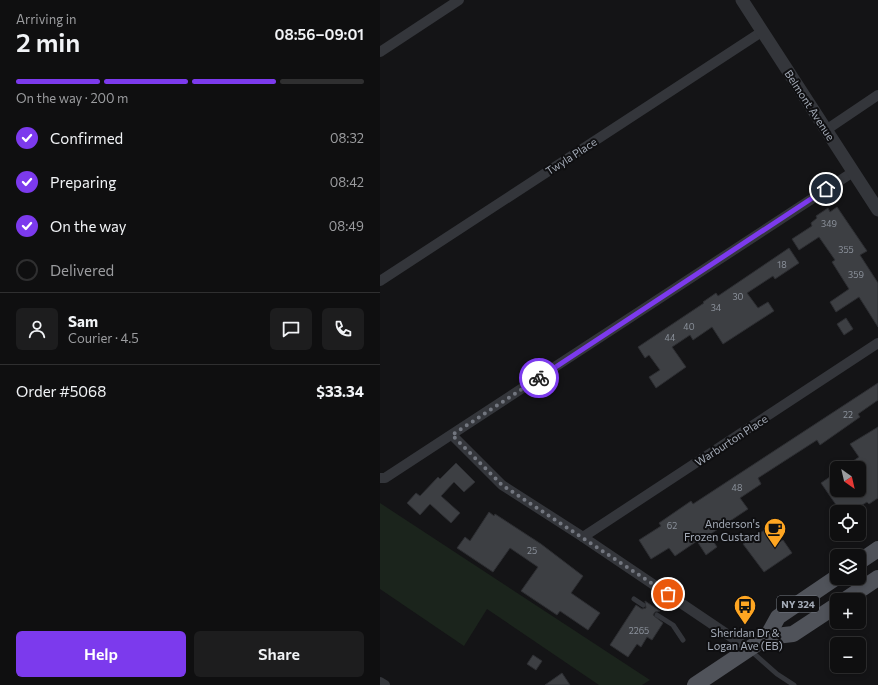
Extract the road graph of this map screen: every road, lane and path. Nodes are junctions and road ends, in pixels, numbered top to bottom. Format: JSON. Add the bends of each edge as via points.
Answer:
{"nodes":[{"id":1,"x":460,"y":0,"type":"edge"},
{"id":2,"x":742,"y":0,"type":"edge"},
{"id":3,"x":763,"y":31,"type":"junction"},
{"id":4,"x":380,"y":52,"type":"edge"},
{"id":5,"x":878,"y":95,"type":"edge"},
{"id":6,"x":826,"y":130,"type":"junction"},
{"id":7,"x":853,"y":172,"type":"junction"},
{"id":8,"x":878,"y":210,"type":"edge"},
{"id":9,"x":380,"y":281,"type":"edge"},
{"id":10,"x":878,"y":343,"type":"edge"},
{"id":11,"x":452,"y":435,"type":"junction"},
{"id":12,"x":380,"y":478,"type":"edge"},
{"id":13,"x":583,"y":537,"type":"junction"},
{"id":14,"x":878,"y":549,"type":"edge"},
{"id":15,"x":866,"y":557,"type":"edge"},
{"id":16,"x":878,"y":578,"type":"edge"},
{"id":17,"x":830,"y":582,"type":"edge"},
{"id":18,"x":856,"y":593,"type":"edge"},
{"id":19,"x":634,"y":598,"type":"dead end"},
{"id":20,"x":643,"y":605,"type":"dead end"},
{"id":21,"x":830,"y":610,"type":"edge"},
{"id":22,"x":657,"y":615,"type":"dead end"},
{"id":23,"x":767,"y":637,"type":"junction"},
{"id":24,"x":684,"y":640,"type":"dead end"},
{"id":25,"x":749,"y":649,"type":"junction"},
{"id":26,"x":380,"y":682,"type":"edge"},
{"id":27,"x":385,"y":685,"type":"edge"},
{"id":28,"x":696,"y":685,"type":"edge"},
{"id":29,"x":794,"y":685,"type":"edge"}],
"edges":[{"from":1,"to":4,"type":"street"},
{"from":2,"to":3,"type":"street","name":"Belmont Avenue"},
{"from":3,"to":6,"type":"street","name":"Belmont Avenue"},
{"from":3,"to":9,"type":"street","name":"Twyla Place"},
{"from":5,"to":6,"type":"street"},
{"from":6,"to":7,"type":"street","name":"Belmont Avenue"},
{"from":7,"to":8,"type":"street","name":"Belmont Avenue"},
{"from":7,"to":11,"type":"street"},
{"from":10,"to":13,"type":"street","name":"Warburton Place"},
{"from":11,"to":12,"type":"street","via":[[385,478]]},
{"from":11,"to":13,"type":"street","via":[[502,485]]},
{"from":13,"to":25,"type":"street"},
{"from":14,"to":15,"type":"main road"},
{"from":16,"to":18,"type":"main road"},
{"from":17,"to":23,"type":"main road","number":"NY 324","via":[[778,617]]},
{"from":19,"to":20,"type":"lane"},
{"from":21,"to":23,"type":"main road","number":"NY 324","via":[[793,634]]},
{"from":22,"to":24,"type":"lane","via":[[673,625]]},
{"from":23,"to":25,"type":"main road","number":"NY 324"},
{"from":25,"to":28,"type":"main road","number":"NY 324"},
{"from":25,"to":29,"type":"lane","via":[[776,674]]},
{"from":26,"to":27,"type":"street"}]}
